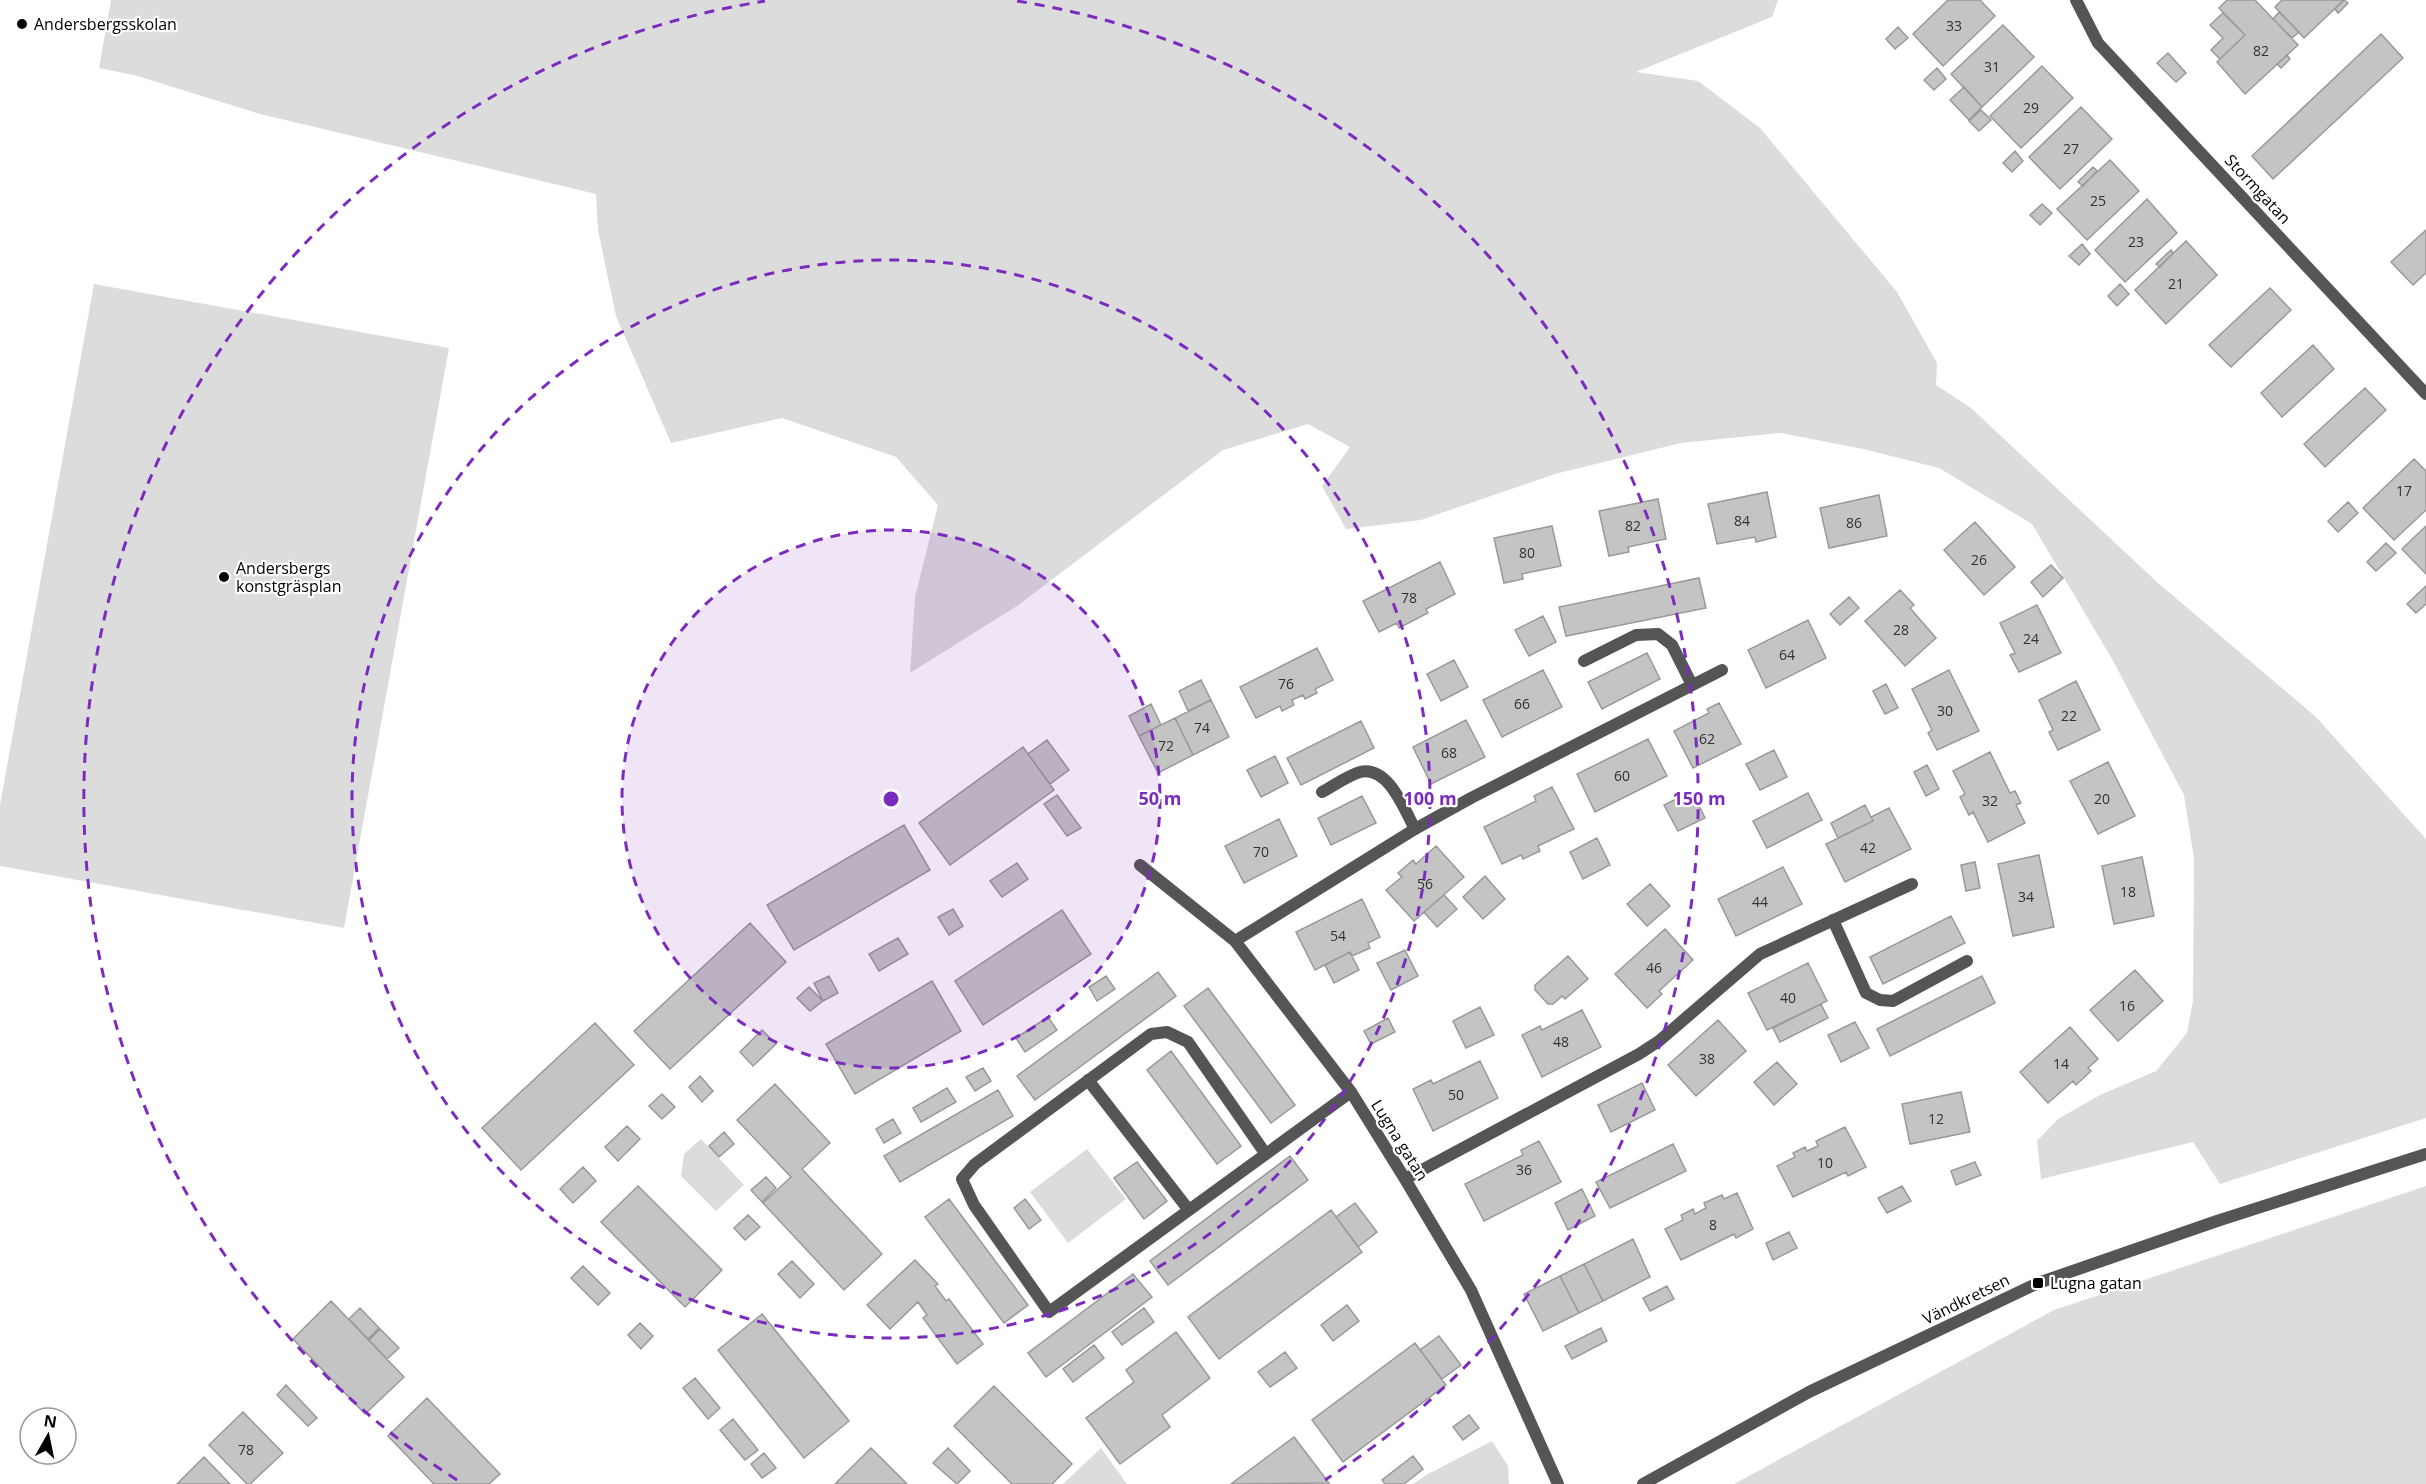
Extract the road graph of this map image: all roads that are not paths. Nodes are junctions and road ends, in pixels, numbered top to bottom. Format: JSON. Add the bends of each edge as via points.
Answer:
{"nodes":[{"id":1,"x":2076,"y":0,"type":"edge"},
{"id":2,"x":2426,"y":394,"type":"edge"},
{"id":3,"x":1584,"y":661,"type":"dead end"},
{"id":4,"x":1722,"y":670,"type":"dead end"},
{"id":5,"x":1692,"y":685,"type":"junction"},
{"id":6,"x":1322,"y":792,"type":"dead end"},
{"id":7,"x":1415,"y":829,"type":"junction"},
{"id":8,"x":1140,"y":865,"type":"dead end"},
{"id":9,"x":1912,"y":884,"type":"dead end"},
{"id":10,"x":1833,"y":920,"type":"junction"},
{"id":11,"x":1235,"y":941,"type":"junction"},
{"id":12,"x":1967,"y":961,"type":"dead end"},
{"id":13,"x":1088,"y":1080,"type":"junction"},
{"id":14,"x":1351,"y":1092,"type":"junction"},
{"id":15,"x":1265,"y":1153,"type":"junction"},
{"id":16,"x":2426,"y":1154,"type":"edge"},
{"id":17,"x":1406,"y":1179,"type":"junction"},
{"id":18,"x":1188,"y":1209,"type":"junction"},
{"id":19,"x":1558,"y":1484,"type":"edge"},
{"id":20,"x":1643,"y":1484,"type":"edge"}],
"edges":[{"from":1,"to":2,"type":"street","name":"Stormgatan","via":[[2098,43]]},
{"from":3,"to":5,"type":"street","via":[[1635,635],[1658,634],[1672,645]]},
{"from":4,"to":5,"type":"street"},
{"from":5,"to":7,"type":"street"},
{"from":6,"to":7,"type":"street","via":[[1361,772],[1376,774],[1390,783]]},
{"from":7,"to":11,"type":"street"},
{"from":8,"to":11,"type":"street","name":"Lugna gatan"},
{"from":9,"to":10,"type":"street"},
{"from":10,"to":12,"type":"street","via":[[1866,993],[1880,1000],[1893,1001]]},
{"from":10,"to":17,"type":"street","via":[[1760,954],[1639,1054]]},
{"from":11,"to":14,"type":"street","name":"Lugna gatan"},
{"from":13,"to":15,"type":"street","via":[[1151,1034],[1167,1032],[1188,1042]]},
{"from":13,"to":18,"type":"street"},
{"from":13,"to":18,"type":"street","via":[[975,1164],[962,1179],[974,1205],[1048,1312]]},
{"from":14,"to":15,"type":"street"},
{"from":14,"to":17,"type":"street","name":"Lugna gatan"},
{"from":15,"to":18,"type":"street"},
{"from":16,"to":20,"type":"street","name":"Vändkretsen","via":[[2038,1283],[1809,1392]]},
{"from":17,"to":19,"type":"street","name":"Lugna gatan","via":[[1471,1290]]}]}
